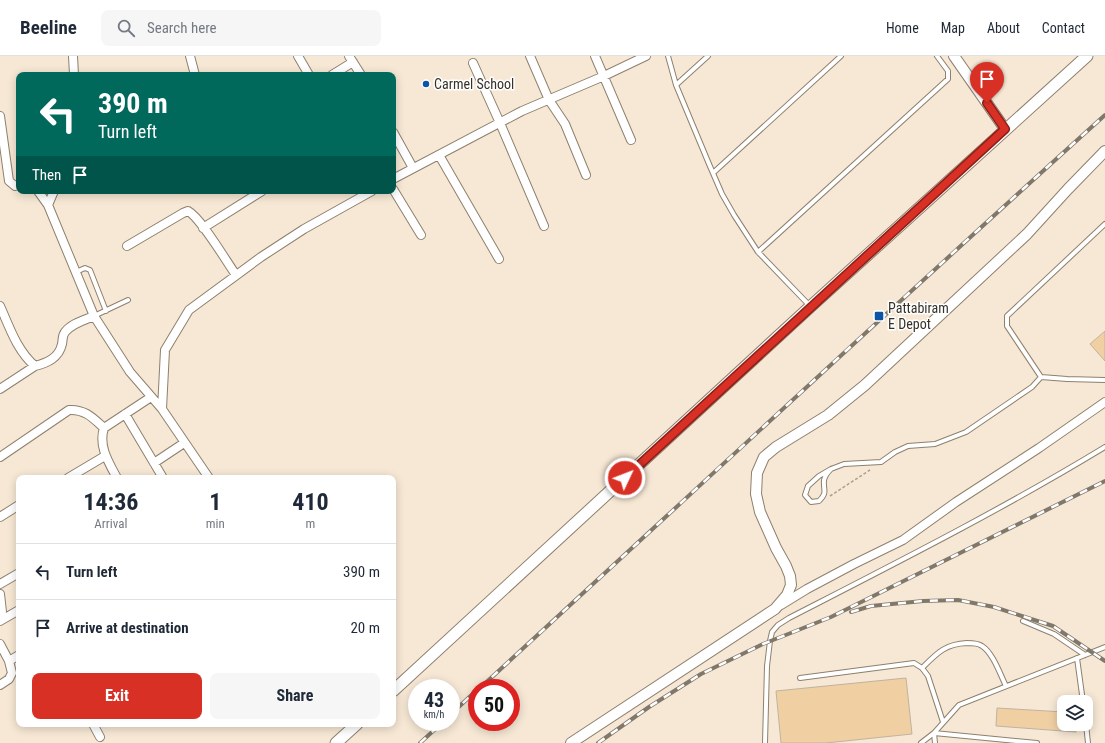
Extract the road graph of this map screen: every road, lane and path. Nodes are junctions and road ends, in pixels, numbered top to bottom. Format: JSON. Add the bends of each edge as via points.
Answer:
{"nodes":[{"id":1,"x":73,"y":56,"type":"edge"},
{"id":2,"x":190,"y":56,"type":"edge"},
{"id":3,"x":298,"y":56,"type":"edge"},
{"id":4,"x":530,"y":56,"type":"edge"},
{"id":5,"x":595,"y":56,"type":"edge"},
{"id":6,"x":646,"y":56,"type":"edge"},
{"id":7,"x":668,"y":56,"type":"edge"},
{"id":8,"x":708,"y":56,"type":"edge"},
{"id":9,"x":841,"y":56,"type":"edge"},
{"id":10,"x":937,"y":56,"type":"edge"},
{"id":11,"x":954,"y":56,"type":"edge"},
{"id":12,"x":1087,"y":56,"type":"edge"},
{"id":13,"x":351,"y":59,"type":"edge"},
{"id":14,"x":473,"y":63,"type":"dead end"},
{"id":15,"x":74,"y":72,"type":"edge"},
{"id":16,"x":194,"y":72,"type":"edge"},
{"id":17,"x":307,"y":72,"type":"edge"},
{"id":18,"x":336,"y":72,"type":"edge"},
{"id":19,"x":359,"y":72,"type":"edge"},
{"id":20,"x":604,"y":76,"type":"junction"},
{"id":21,"x":676,"y":85,"type":"junction"},
{"id":22,"x":549,"y":100,"type":"junction"},
{"id":23,"x":0,"y":116,"type":"edge"},
{"id":24,"x":500,"y":123,"type":"junction"},
{"id":25,"x":1005,"y":129,"type":"junction"},
{"id":26,"x":396,"y":137,"type":"edge"},
{"id":27,"x":630,"y":140,"type":"dead end"},
{"id":28,"x":1105,"y":151,"type":"edge"},
{"id":29,"x":439,"y":155,"type":"junction"},
{"id":30,"x":413,"y":168,"type":"junction"},
{"id":31,"x":713,"y":173,"type":"junction"},
{"id":32,"x":586,"y":175,"type":"dead end"},
{"id":33,"x":396,"y":178,"type":"edge"},
{"id":34,"x":16,"y":186,"type":"edge"},
{"id":35,"x":40,"y":194,"type":"edge"},
{"id":36,"x":53,"y":194,"type":"edge"},
{"id":37,"x":257,"y":194,"type":"edge"},
{"id":38,"x":367,"y":194,"type":"edge"},
{"id":39,"x":396,"y":194,"type":"edge"},
{"id":40,"x":48,"y":204,"type":"junction"},
{"id":41,"x":1105,"y":224,"type":"edge"},
{"id":42,"x":544,"y":226,"type":"dead end"},
{"id":43,"x":203,"y":228,"type":"junction"},
{"id":44,"x":421,"y":235,"type":"dead end"},
{"id":45,"x":127,"y":246,"type":"dead end"},
{"id":46,"x":758,"y":252,"type":"junction"},
{"id":47,"x":499,"y":259,"type":"dead end"},
{"id":48,"x":76,"y":272,"type":"junction"},
{"id":49,"x":236,"y":275,"type":"junction"},
{"id":50,"x":128,"y":300,"type":"dead end"},
{"id":51,"x":0,"y":306,"type":"edge"},
{"id":52,"x":810,"y":307,"type":"junction"},
{"id":53,"x":106,"y":311,"type":"junction"},
{"id":54,"x":94,"y":316,"type":"junction"},
{"id":55,"x":35,"y":366,"type":"junction"},
{"id":56,"x":1042,"y":377,"type":"junction"},
{"id":57,"x":1105,"y":380,"type":"edge"},
{"id":58,"x":0,"y":390,"type":"edge"},
{"id":59,"x":151,"y":396,"type":"junction"},
{"id":60,"x":1105,"y":402,"type":"edge"},
{"id":61,"x":162,"y":409,"type":"junction"},
{"id":62,"x":125,"y":414,"type":"junction"},
{"id":63,"x":104,"y":428,"type":"junction"},
{"id":64,"x":184,"y":443,"type":"junction"},
{"id":65,"x":1105,"y":447,"type":"edge"},
{"id":66,"x":105,"y":456,"type":"junction"},
{"id":67,"x":0,"y":457,"type":"edge"},
{"id":68,"x":881,"y":462,"type":"junction"},
{"id":69,"x":154,"y":463,"type":"junction"},
{"id":70,"x":830,"y":469,"type":"junction"},
{"id":71,"x":73,"y":475,"type":"edge"},
{"id":72,"x":115,"y":475,"type":"edge"},
{"id":73,"x":161,"y":475,"type":"edge"},
{"id":74,"x":206,"y":475,"type":"edge"},
{"id":75,"x":819,"y":501,"type":"junction"},
{"id":76,"x":16,"y":507,"type":"edge"},
{"id":77,"x":0,"y":517,"type":"edge"},
{"id":78,"x":16,"y":576,"type":"edge"},
{"id":79,"x":0,"y":584,"type":"edge"},
{"id":80,"x":0,"y":594,"type":"edge"},
{"id":81,"x":775,"y":609,"type":"junction"},
{"id":82,"x":16,"y":612,"type":"edge"},
{"id":83,"x":0,"y":614,"type":"edge"},
{"id":84,"x":0,"y":621,"type":"edge"},
{"id":85,"x":1022,"y":621,"type":"dead end"},
{"id":86,"x":0,"y":644,"type":"edge"},
{"id":87,"x":1105,"y":647,"type":"edge"},
{"id":88,"x":1084,"y":655,"type":"junction"},
{"id":89,"x":16,"y":657,"type":"edge"},
{"id":90,"x":1077,"y":658,"type":"junction"},
{"id":91,"x":9,"y":661,"type":"junction"},
{"id":92,"x":922,"y":668,"type":"junction"},
{"id":93,"x":800,"y":678,"type":"dead end"},
{"id":94,"x":0,"y":685,"type":"edge"},
{"id":95,"x":1006,"y":686,"type":"junction"},
{"id":96,"x":396,"y":688,"type":"edge"},
{"id":97,"x":1082,"y":695,"type":"edge"},
{"id":98,"x":943,"y":722,"type":"junction"},
{"id":99,"x":95,"y":727,"type":"edge"},
{"id":100,"x":354,"y":727,"type":"edge"},
{"id":101,"x":1087,"y":731,"type":"edge"},
{"id":102,"x":934,"y":733,"type":"junction"},
{"id":103,"x":100,"y":737,"type":"dead end"},
{"id":104,"x":336,"y":743,"type":"edge"},
{"id":105,"x":571,"y":743,"type":"edge"},
{"id":106,"x":765,"y":743,"type":"edge"},
{"id":107,"x":921,"y":743,"type":"edge"},
{"id":108,"x":935,"y":743,"type":"edge"},
{"id":109,"x":1037,"y":743,"type":"edge"},
{"id":110,"x":1088,"y":743,"type":"edge"}],
"edges":[{"from":1,"to":15,"type":"street"},
{"from":2,"to":16,"type":"street"},
{"from":3,"to":17,"type":"street"},
{"from":4,"to":22,"type":"street"},
{"from":5,"to":20,"type":"street"},
{"from":6,"to":20,"type":"street"},
{"from":7,"to":21,"type":"lane"},
{"from":8,"to":21,"type":"lane"},
{"from":9,"to":31,"type":"lane"},
{"from":10,"to":46,"type":"lane","via":[[948,71],[948,79]]},
{"from":11,"to":25,"type":"street"},
{"from":12,"to":25,"type":"main road"},
{"from":13,"to":18,"type":"street"},
{"from":13,"to":19,"type":"street"},
{"from":14,"to":24,"type":"street"},
{"from":20,"to":22,"type":"street"},
{"from":20,"to":27,"type":"street"},
{"from":21,"to":31,"type":"lane"},
{"from":22,"to":24,"type":"street"},
{"from":22,"to":32,"type":"street","via":[[565,124]]},
{"from":23,"to":34,"type":"street","via":[[9,181]]},
{"from":24,"to":29,"type":"street"},
{"from":24,"to":42,"type":"street"},
{"from":25,"to":52,"type":"main road"},
{"from":26,"to":30,"type":"street"},
{"from":28,"to":81,"type":"street","via":[[1027,234],[865,385],[828,415],[764,457],[757,473],[756,494],[760,512],[786,566],[791,585]]},
{"from":29,"to":30,"type":"street"},
{"from":29,"to":47,"type":"street"},
{"from":30,"to":33,"type":"street"},
{"from":31,"to":46,"type":"lane","via":[[731,210]]},
{"from":35,"to":40,"type":"street"},
{"from":36,"to":40,"type":"street"},
{"from":37,"to":43,"type":"street"},
{"from":38,"to":49,"type":"street","via":[[304,229]]},
{"from":39,"to":44,"type":"street"},
{"from":40,"to":48,"type":"street"},
{"from":41,"to":56,"type":"lane","via":[[1007,316],[1007,326]]},
{"from":43,"to":45,"type":"street","via":[[188,211]]},
{"from":43,"to":49,"type":"street"},
{"from":46,"to":52,"type":"lane"},
{"from":48,"to":53,"type":"lane","via":[[85,268],[90,270]]},
{"from":48,"to":54,"type":"street"},
{"from":49,"to":61,"type":"street","via":[[188,310],[165,350]]},
{"from":50,"to":53,"type":"lane"},
{"from":51,"to":55,"type":"street","via":[[26,358]]},
{"from":52,"to":96,"type":"main road"},
{"from":53,"to":54,"type":"lane"},
{"from":54,"to":55,"type":"street","via":[[66,331],[55,356],[47,363]]},
{"from":54,"to":59,"type":"street","via":[[130,372]]},
{"from":55,"to":58,"type":"street"},
{"from":56,"to":57,"type":"lane"},
{"from":56,"to":68,"type":"lane","via":[[1032,387],[966,432],[934,444],[908,446]]},
{"from":59,"to":61,"type":"street"},
{"from":59,"to":62,"type":"street"},
{"from":60,"to":81,"type":"street","via":[[903,540],[807,589]]},
{"from":61,"to":64,"type":"street"},
{"from":62,"to":63,"type":"street"},
{"from":62,"to":69,"type":"street"},
{"from":63,"to":66,"type":"street","via":[[102,433]]},
{"from":63,"to":67,"type":"street","via":[[87,413],[69,410]]},
{"from":64,"to":69,"type":"street"},
{"from":64,"to":74,"type":"street"},
{"from":65,"to":106,"type":"lane","via":[[912,555],[778,625],[772,632],[767,666]]},
{"from":66,"to":71,"type":"street"},
{"from":66,"to":72,"type":"street"},
{"from":68,"to":70,"type":"lane","via":[[844,464]]},
{"from":68,"to":75,"type":"path","via":[[826,499]]},
{"from":69,"to":73,"type":"street"},
{"from":70,"to":75,"type":"lane","via":[[824,480],[825,493]]},
{"from":70,"to":75,"type":"lane","via":[[808,486],[804,495],[811,502]]},
{"from":76,"to":77,"type":"street"},
{"from":78,"to":79,"type":"street"},
{"from":80,"to":83,"type":"street"},
{"from":81,"to":105,"type":"street"},
{"from":82,"to":84,"type":"street"},
{"from":85,"to":88,"type":"lane","via":[[1054,634]]},
{"from":86,"to":91,"type":"street"},
{"from":87,"to":88,"type":"lane"},
{"from":88,"to":90,"type":"lane"},
{"from":89,"to":91,"type":"street"},
{"from":90,"to":95,"type":"lane"},
{"from":90,"to":97,"type":"lane"},
{"from":91,"to":94,"type":"street","via":[[12,668],[11,676]]},
{"from":92,"to":93,"type":"lane","via":[[914,663]]},
{"from":92,"to":95,"type":"lane","via":[[936,653],[948,646],[973,643],[981,645],[986,650]]},
{"from":92,"to":98,"type":"lane","via":[[928,676]]},
{"from":95,"to":98,"type":"lane","via":[[958,705]]},
{"from":98,"to":102,"type":"lane"},
{"from":99,"to":103,"type":"street"},
{"from":100,"to":104,"type":"main road"},
{"from":101,"to":110,"type":"lane"},
{"from":102,"to":107,"type":"lane"},
{"from":102,"to":108,"type":"lane"},
{"from":102,"to":109,"type":"lane"}]}
